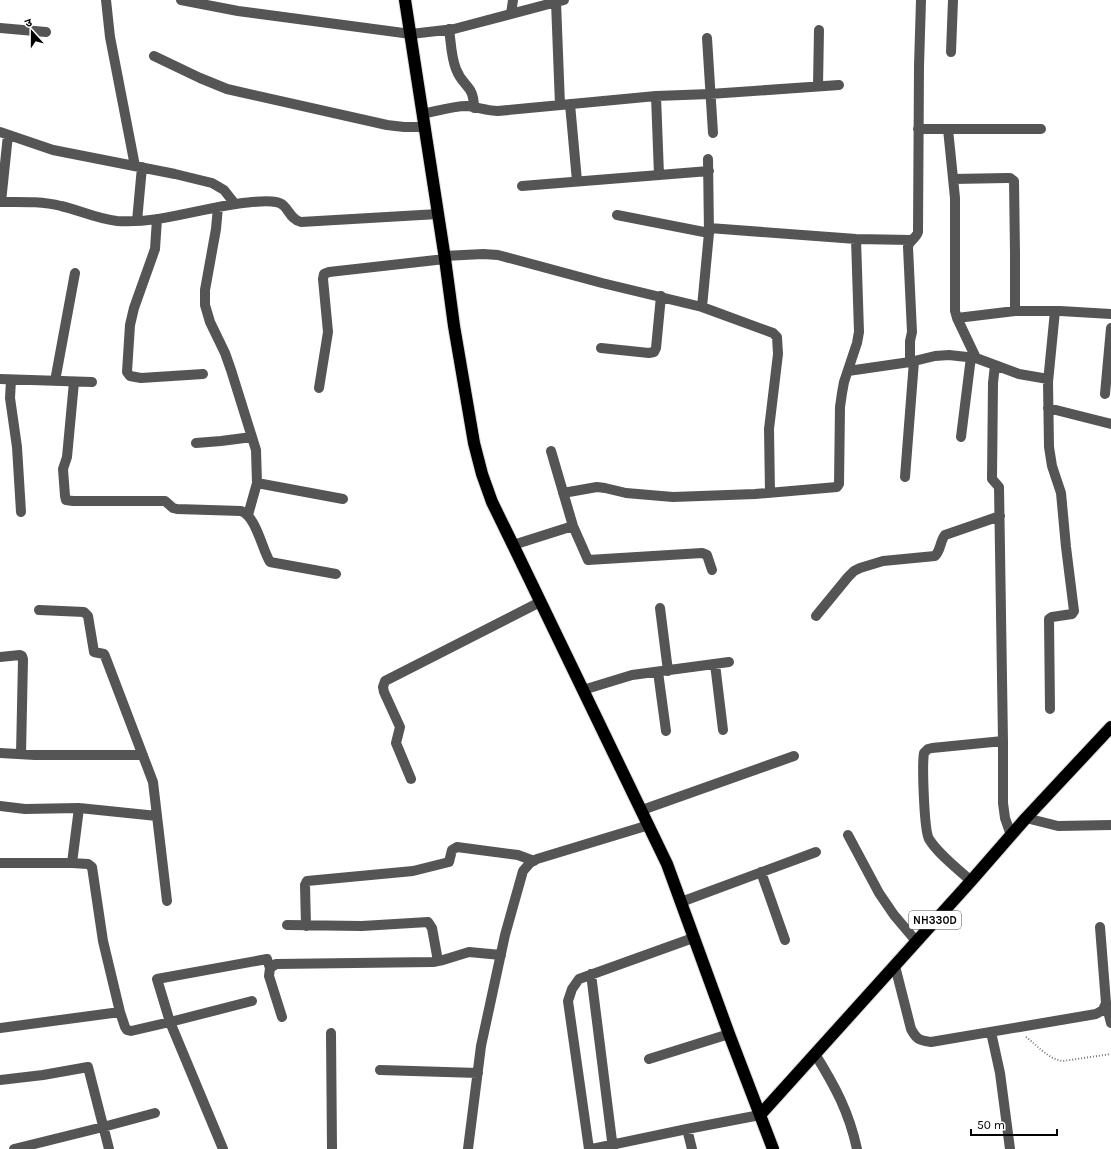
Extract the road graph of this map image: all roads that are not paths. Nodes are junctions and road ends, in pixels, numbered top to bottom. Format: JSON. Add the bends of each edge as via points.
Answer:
{"nodes":[{"id":1,"x":106,"y":0,"type":"edge"},
{"id":2,"x":182,"y":0,"type":"edge"},
{"id":3,"x":405,"y":0,"type":"edge"},
{"id":4,"x":512,"y":0,"type":"edge"},
{"id":5,"x":921,"y":0,"type":"edge"},
{"id":6,"x":953,"y":0,"type":"edge"},
{"id":7,"x":560,"y":1,"type":"edge"},
{"id":8,"x":512,"y":14,"type":"junction"},
{"id":9,"x":0,"y":28,"type":"edge"},
{"id":10,"x":448,"y":29,"type":"junction"},
{"id":11,"x":819,"y":30,"type":"dead end"},
{"id":12,"x":46,"y":32,"type":"dead end"},
{"id":13,"x":410,"y":34,"type":"junction"},
{"id":14,"x":707,"y":38,"type":"dead end"},
{"id":15,"x":951,"y":52,"type":"dead end"},
{"id":16,"x":154,"y":56,"type":"dead end"},
{"id":17,"x":839,"y":85,"type":"dead end"},
{"id":18,"x":818,"y":86,"type":"junction"},
{"id":19,"x":710,"y":94,"type":"junction"},
{"id":20,"x":656,"y":96,"type":"junction"},
{"id":21,"x":565,"y":104,"type":"junction"},
{"id":22,"x":474,"y":108,"type":"junction"},
{"id":23,"x":423,"y":114,"type":"junction"},
{"id":24,"x":425,"y":127,"type":"junction"},
{"id":25,"x":918,"y":129,"type":"junction"},
{"id":26,"x":948,"y":129,"type":"junction"},
{"id":27,"x":1041,"y":129,"type":"dead end"},
{"id":28,"x":4,"y":133,"type":"edge"},
{"id":29,"x":713,"y":133,"type":"dead end"},
{"id":30,"x":708,"y":159,"type":"dead end"},
{"id":31,"x":138,"y":167,"type":"junction"},
{"id":32,"x":709,"y":171,"type":"junction"},
{"id":33,"x":659,"y":175,"type":"junction"},
{"id":34,"x":953,"y":179,"type":"junction"},
{"id":35,"x":577,"y":181,"type":"junction"},
{"id":36,"x":522,"y":186,"type":"dead end"},
{"id":37,"x":0,"y":202,"type":"edge"},
{"id":38,"x":235,"y":204,"type":"junction"},
{"id":39,"x":218,"y":207,"type":"junction"},
{"id":40,"x":438,"y":214,"type":"junction"},
{"id":41,"x":617,"y":215,"type":"dead end"},
{"id":42,"x":157,"y":219,"type":"junction"},
{"id":43,"x":137,"y":221,"type":"junction"},
{"id":44,"x":709,"y":231,"type":"junction"},
{"id":45,"x":856,"y":239,"type":"junction"},
{"id":46,"x":911,"y":240,"type":"junction"},
{"id":47,"x":445,"y":257,"type":"junction"},
{"id":48,"x":75,"y":273,"type":"dead end"},
{"id":49,"x":661,"y":296,"type":"junction"},
{"id":50,"x":702,"y":307,"type":"junction"},
{"id":51,"x":1015,"y":311,"type":"junction"},
{"id":52,"x":1055,"y":311,"type":"junction"},
{"id":53,"x":1111,"y":314,"type":"edge"},
{"id":54,"x":957,"y":318,"type":"junction"},
{"id":55,"x":1111,"y":328,"type":"edge"},
{"id":56,"x":601,"y":348,"type":"dead end"},
{"id":57,"x":974,"y":357,"type":"junction"},
{"id":58,"x":912,"y":361,"type":"junction"},
{"id":59,"x":995,"y":365,"type":"junction"},
{"id":60,"x":848,"y":371,"type":"junction"},
{"id":61,"x":203,"y":374,"type":"dead end"},
{"id":62,"x":0,"y":379,"type":"edge"},
{"id":63,"x":1048,"y":379,"type":"junction"},
{"id":64,"x":11,"y":380,"type":"junction"},
{"id":65,"x":54,"y":381,"type":"junction"},
{"id":66,"x":74,"y":382,"type":"junction"},
{"id":67,"x":92,"y":382,"type":"dead end"},
{"id":68,"x":319,"y":388,"type":"dead end"},
{"id":69,"x":1105,"y":394,"type":"dead end"},
{"id":70,"x":1048,"y":408,"type":"junction"},
{"id":71,"x":1111,"y":424,"type":"edge"},
{"id":72,"x":252,"y":437,"type":"junction"},
{"id":73,"x":961,"y":437,"type":"dead end"},
{"id":74,"x":196,"y":443,"type":"dead end"},
{"id":75,"x":551,"y":451,"type":"dead end"},
{"id":76,"x":905,"y":477,"type":"dead end"},
{"id":77,"x":257,"y":483,"type":"junction"},
{"id":78,"x":563,"y":493,"type":"junction"},
{"id":79,"x":770,"y":493,"type":"junction"},
{"id":80,"x":343,"y":499,"type":"dead end"},
{"id":81,"x":20,"y":512,"type":"dead end"},
{"id":82,"x":248,"y":515,"type":"junction"},
{"id":83,"x":1000,"y":516,"type":"junction"},
{"id":84,"x":573,"y":526,"type":"junction"},
{"id":85,"x":513,"y":545,"type":"junction"},
{"id":86,"x":712,"y":570,"type":"dead end"},
{"id":87,"x":336,"y":574,"type":"dead end"},
{"id":88,"x":540,"y":602,"type":"junction"},
{"id":89,"x":660,"y":608,"type":"dead end"},
{"id":90,"x":39,"y":610,"type":"dead end"},
{"id":91,"x":816,"y":616,"type":"dead end"},
{"id":92,"x":0,"y":657,"type":"edge"},
{"id":93,"x":729,"y":662,"type":"dead end"},
{"id":94,"x":715,"y":664,"type":"junction"},
{"id":95,"x":663,"y":672,"type":"junction"},
{"id":96,"x":583,"y":690,"type":"junction"},
{"id":97,"x":1050,"y":709,"type":"dead end"},
{"id":98,"x":1111,"y":727,"type":"edge"},
{"id":99,"x":724,"y":730,"type":"dead end"},
{"id":100,"x":666,"y":731,"type":"dead end"},
{"id":101,"x":1003,"y":741,"type":"junction"},
{"id":102,"x":0,"y":752,"type":"edge"},
{"id":103,"x":21,"y":754,"type":"junction"},
{"id":104,"x":143,"y":755,"type":"junction"},
{"id":105,"x":794,"y":756,"type":"dead end"},
{"id":106,"x":411,"y":778,"type":"dead end"},
{"id":107,"x":0,"y":806,"type":"edge"},
{"id":108,"x":79,"y":808,"type":"junction"},
{"id":109,"x":642,"y":810,"type":"junction"},
{"id":110,"x":157,"y":816,"type":"junction"},
{"id":111,"x":1026,"y":818,"type":"junction"},
{"id":112,"x":649,"y":825,"type":"junction"},
{"id":113,"x":1111,"y":825,"type":"edge"},
{"id":114,"x":848,"y":834,"type":"dead end"},
{"id":115,"x":1011,"y":835,"type":"junction"},
{"id":116,"x":816,"y":852,"type":"dead end"},
{"id":117,"x":534,"y":861,"type":"junction"},
{"id":118,"x":72,"y":863,"type":"junction"},
{"id":119,"x":0,"y":864,"type":"edge"},
{"id":120,"x":761,"y":872,"type":"junction"},
{"id":121,"x":971,"y":881,"type":"junction"},
{"id":122,"x":167,"y":901,"type":"dead end"},
{"id":123,"x":681,"y":902,"type":"junction"},
{"id":124,"x":287,"y":925,"type":"dead end"},
{"id":125,"x":306,"y":926,"type":"junction"},
{"id":126,"x":1100,"y":927,"type":"dead end"},
{"id":127,"x":693,"y":938,"type":"junction"},
{"id":128,"x":785,"y":940,"type":"dead end"},
{"id":129,"x":916,"y":941,"type":"junction"},
{"id":130,"x":501,"y":955,"type":"junction"},
{"id":131,"x":438,"y":961,"type":"junction"},
{"id":132,"x":894,"y":966,"type":"junction"},
{"id":133,"x":270,"y":968,"type":"junction"},
{"id":134,"x":591,"y":974,"type":"junction"},
{"id":135,"x":252,"y":1000,"type":"dead end"},
{"id":136,"x":1106,"y":1003,"type":"junction"},
{"id":137,"x":120,"y":1012,"type":"junction"},
{"id":138,"x":282,"y":1017,"type":"dead end"},
{"id":139,"x":170,"y":1022,"type":"junction"},
{"id":140,"x":1111,"y":1023,"type":"edge"},
{"id":141,"x":0,"y":1028,"type":"edge"},
{"id":142,"x":991,"y":1032,"type":"junction"},
{"id":143,"x":331,"y":1033,"type":"dead end"},
{"id":144,"x":729,"y":1034,"type":"junction"},
{"id":145,"x":815,"y":1054,"type":"junction"},
{"id":146,"x":649,"y":1059,"type":"dead end"},
{"id":147,"x":380,"y":1070,"type":"dead end"},
{"id":148,"x":478,"y":1073,"type":"junction"},
{"id":149,"x":0,"y":1080,"type":"edge"},
{"id":150,"x":155,"y":1112,"type":"dead end"},
{"id":151,"x":760,"y":1115,"type":"junction"},
{"id":152,"x":103,"y":1127,"type":"junction"},
{"id":153,"x":687,"y":1129,"type":"junction"},
{"id":154,"x":613,"y":1147,"type":"edge"},
{"id":155,"x":14,"y":1149,"type":"edge"},
{"id":156,"x":109,"y":1149,"type":"edge"},
{"id":157,"x":223,"y":1149,"type":"edge"},
{"id":158,"x":332,"y":1149,"type":"edge"},
{"id":159,"x":468,"y":1149,"type":"edge"},
{"id":160,"x":590,"y":1149,"type":"edge"},
{"id":161,"x":692,"y":1149,"type":"edge"},
{"id":162,"x":773,"y":1149,"type":"edge"},
{"id":163,"x":857,"y":1149,"type":"edge"},
{"id":164,"x":1010,"y":1149,"type":"edge"}],
"edges":[{"from":1,"to":31,"type":"street","via":[[110,36]]},
{"from":2,"to":13,"type":"street","via":[[238,11]]},
{"from":3,"to":13,"type":"highway"},
{"from":4,"to":8,"type":"street"},
{"from":5,"to":25,"type":"street"},
{"from":6,"to":15,"type":"street"},
{"from":7,"to":8,"type":"street"},
{"from":7,"to":21,"type":"street"},
{"from":8,"to":10,"type":"street"},
{"from":9,"to":12,"type":"street"},
{"from":10,"to":13,"type":"street"},
{"from":10,"to":22,"type":"street","via":[[455,66],[459,76],[473,93]]},
{"from":11,"to":18,"type":"street"},
{"from":13,"to":23,"type":"highway"},
{"from":14,"to":19,"type":"street"},
{"from":16,"to":24,"type":"street","via":[[226,89],[387,125]]},
{"from":17,"to":18,"type":"street"},
{"from":18,"to":19,"type":"street"},
{"from":19,"to":20,"type":"street"},
{"from":19,"to":29,"type":"street"},
{"from":20,"to":21,"type":"street"},
{"from":20,"to":33,"type":"street"},
{"from":21,"to":22,"type":"street","via":[[498,111]]},
{"from":21,"to":35,"type":"street"},
{"from":22,"to":23,"type":"street","via":[[461,106]]},
{"from":23,"to":24,"type":"highway"},
{"from":24,"to":40,"type":"highway"},
{"from":25,"to":26,"type":"street"},
{"from":25,"to":46,"type":"street","via":[[918,232]]},
{"from":26,"to":27,"type":"street"},
{"from":26,"to":34,"type":"street"},
{"from":28,"to":31,"type":"street","via":[[53,150]]},
{"from":28,"to":37,"type":"street"},
{"from":30,"to":32,"type":"street"},
{"from":31,"to":38,"type":"street","via":[[212,184],[224,190]]},
{"from":31,"to":43,"type":"street"},
{"from":32,"to":33,"type":"street"},
{"from":32,"to":44,"type":"street"},
{"from":33,"to":35,"type":"street"},
{"from":34,"to":51,"type":"street","via":[[1010,178],[1014,181]]},
{"from":34,"to":54,"type":"street"},
{"from":35,"to":36,"type":"street"},
{"from":37,"to":43,"type":"street","via":[[44,203],[115,221]]},
{"from":38,"to":39,"type":"street"},
{"from":38,"to":40,"type":"street","via":[[278,202],[295,220],[307,222]]},
{"from":39,"to":42,"type":"street"},
{"from":39,"to":72,"type":"street","via":[[205,305],[225,353]]},
{"from":40,"to":47,"type":"highway"},
{"from":41,"to":44,"type":"street"},
{"from":42,"to":43,"type":"street"},
{"from":42,"to":61,"type":"street","via":[[155,249],[130,325],[127,372],[130,376],[141,378]]},
{"from":44,"to":45,"type":"street"},
{"from":44,"to":50,"type":"street"},
{"from":45,"to":46,"type":"street"},
{"from":45,"to":60,"type":"street","via":[[859,332]]},
{"from":46,"to":58,"type":"street","via":[[908,247]]},
{"from":47,"to":49,"type":"street","via":[[498,255],[609,285]]},
{"from":47,"to":68,"type":"street","via":[[324,274],[328,332]]},
{"from":47,"to":85,"type":"highway","via":[[474,443],[492,502]]},
{"from":48,"to":65,"type":"street"},
{"from":49,"to":50,"type":"street"},
{"from":49,"to":56,"type":"street","via":[[654,352]]},
{"from":50,"to":79,"type":"street","via":[[769,331],[776,337],[778,361],[769,429]]},
{"from":51,"to":52,"type":"street"},
{"from":51,"to":54,"type":"street"},
{"from":52,"to":53,"type":"street"},
{"from":52,"to":63,"type":"street"},
{"from":54,"to":57,"type":"street"},
{"from":55,"to":69,"type":"street"},
{"from":57,"to":58,"type":"street","via":[[942,355]]},
{"from":57,"to":59,"type":"street"},
{"from":57,"to":73,"type":"street"},
{"from":58,"to":60,"type":"street"},
{"from":58,"to":76,"type":"street"},
{"from":59,"to":63,"type":"street","via":[[1019,374]]},
{"from":59,"to":83,"type":"street","via":[[992,479],[999,487]]},
{"from":60,"to":79,"type":"street","via":[[840,406],[839,486]]},
{"from":62,"to":64,"type":"street"},
{"from":63,"to":70,"type":"street"},
{"from":64,"to":65,"type":"street"},
{"from":64,"to":81,"type":"street","via":[[10,398],[17,448]]},
{"from":65,"to":66,"type":"street"},
{"from":66,"to":67,"type":"street"},
{"from":66,"to":82,"type":"street","via":[[67,457],[63,469],[66,500],[165,501],[177,509],[236,511]]},
{"from":70,"to":71,"type":"street"},
{"from":70,"to":97,"type":"street","via":[[1050,458],[1061,493],[1074,610],[1072,614],[1052,616],[1049,619]]},
{"from":72,"to":74,"type":"street"},
{"from":72,"to":77,"type":"street","via":[[256,454]]},
{"from":75,"to":78,"type":"street"},
{"from":77,"to":80,"type":"street"},
{"from":77,"to":82,"type":"street"},
{"from":78,"to":79,"type":"street","via":[[597,487],[626,493],[673,497]]},
{"from":78,"to":84,"type":"street"},
{"from":82,"to":87,"type":"street","via":[[270,562]]},
{"from":83,"to":91,"type":"street","via":[[945,534],[935,556],[869,564],[854,571]]},
{"from":83,"to":101,"type":"street"},
{"from":84,"to":85,"type":"street"},
{"from":84,"to":86,"type":"street","via":[[589,560],[702,553]]},
{"from":85,"to":88,"type":"highway"},
{"from":88,"to":96,"type":"highway"},
{"from":88,"to":106,"type":"street","via":[[385,681],[384,692],[400,727],[396,743]]},
{"from":89,"to":95,"type":"street"},
{"from":90,"to":104,"type":"street","via":[[81,611],[87,614],[94,652],[106,656]]},
{"from":92,"to":103,"type":"street","via":[[20,655],[23,659]]},
{"from":93,"to":94,"type":"street"},
{"from":94,"to":95,"type":"street"},
{"from":94,"to":99,"type":"street"},
{"from":95,"to":96,"type":"street","via":[[619,678]]},
{"from":95,"to":100,"type":"street"},
{"from":96,"to":109,"type":"highway"},
{"from":98,"to":111,"type":"highway","number":"NH330D"},
{"from":101,"to":115,"type":"street","via":[[1003,803]]},
{"from":101,"to":121,"type":"street","via":[[932,748],[924,753],[928,837]]},
{"from":102,"to":103,"type":"street"},
{"from":103,"to":104,"type":"street"},
{"from":104,"to":110,"type":"street","via":[[153,782]]},
{"from":105,"to":109,"type":"street"},
{"from":107,"to":108,"type":"street","via":[[25,809]]},
{"from":108,"to":110,"type":"street"},
{"from":108,"to":118,"type":"street"},
{"from":109,"to":112,"type":"highway"},
{"from":110,"to":122,"type":"street"},
{"from":111,"to":113,"type":"street","via":[[1058,826]]},
{"from":111,"to":115,"type":"highway","number":"NH330D"},
{"from":112,"to":117,"type":"street"},
{"from":112,"to":123,"type":"highway"},
{"from":114,"to":129,"type":"street","via":[[879,893]]},
{"from":115,"to":121,"type":"highway","number":"NH330D"},
{"from":116,"to":120,"type":"street"},
{"from":117,"to":125,"type":"street","via":[[518,855],[457,847],[452,850],[449,862],[431,867],[390,874],[307,881]]},
{"from":117,"to":130,"type":"street","via":[[526,867],[522,875]]},
{"from":118,"to":119,"type":"street"},
{"from":118,"to":137,"type":"street","via":[[88,864],[93,870],[103,941]]},
{"from":120,"to":123,"type":"street"},
{"from":120,"to":128,"type":"street"},
{"from":121,"to":129,"type":"highway","number":"NH330D"},
{"from":123,"to":127,"type":"highway"},
{"from":124,"to":125,"type":"street"},
{"from":125,"to":131,"type":"street","via":[[428,922],[432,928]]},
{"from":126,"to":136,"type":"street"},
{"from":127,"to":134,"type":"street"},
{"from":127,"to":144,"type":"highway"},
{"from":129,"to":132,"type":"highway","number":"NH330D"},
{"from":130,"to":131,"type":"street","via":[[468,952]]},
{"from":130,"to":148,"type":"street","via":[[481,1046]]},
{"from":131,"to":133,"type":"street","via":[[279,963]]},
{"from":132,"to":142,"type":"street","via":[[914,1035],[920,1040],[931,1042]]},
{"from":132,"to":145,"type":"highway","number":"NH330D"},
{"from":133,"to":138,"type":"street","via":[[269,976]]},
{"from":133,"to":139,"type":"street","via":[[267,959],[158,979]]},
{"from":134,"to":154,"type":"street"},
{"from":134,"to":160,"type":"street","via":[[579,979],[568,1001]]},
{"from":135,"to":139,"type":"street"},
{"from":136,"to":140,"type":"street"},
{"from":136,"to":142,"type":"street","via":[[1103,1010],[1096,1014]]},
{"from":137,"to":139,"type":"street","via":[[129,1031]]},
{"from":137,"to":141,"type":"street"},
{"from":139,"to":157,"type":"street"},
{"from":142,"to":164,"type":"street","via":[[1000,1073]]},
{"from":143,"to":158,"type":"street"},
{"from":144,"to":146,"type":"street"},
{"from":144,"to":151,"type":"highway"},
{"from":145,"to":151,"type":"highway","number":"NH330D"},
{"from":145,"to":163,"type":"street","via":[[840,1096],[853,1128]]},
{"from":147,"to":148,"type":"street"},
{"from":148,"to":159,"type":"street"},
{"from":149,"to":152,"type":"street","via":[[88,1067]]},
{"from":150,"to":152,"type":"street"},
{"from":151,"to":153,"type":"street"},
{"from":151,"to":162,"type":"highway"},
{"from":152,"to":155,"type":"street"},
{"from":152,"to":156,"type":"street"},
{"from":153,"to":154,"type":"street"},
{"from":153,"to":161,"type":"street"},
{"from":154,"to":160,"type":"street"}]}
